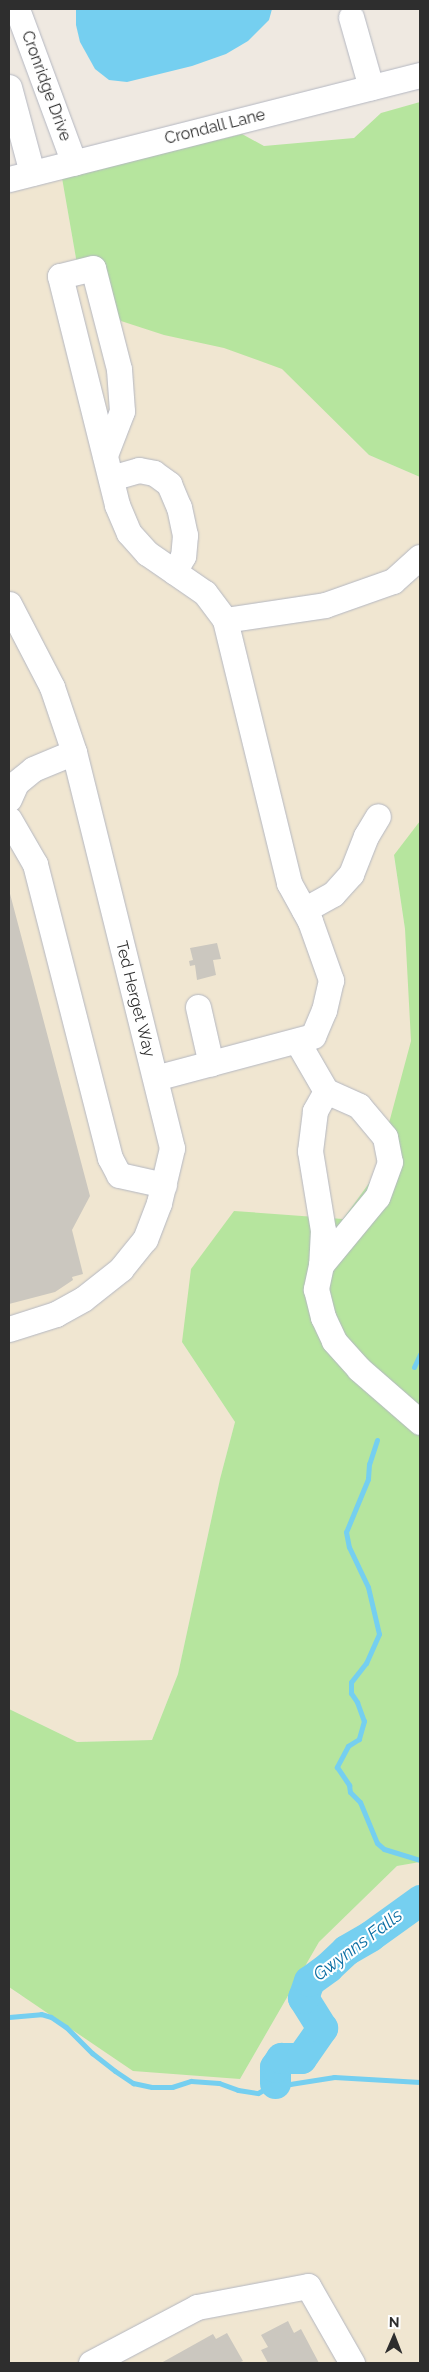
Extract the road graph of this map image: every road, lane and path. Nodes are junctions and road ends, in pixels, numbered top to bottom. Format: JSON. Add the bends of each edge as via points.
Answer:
{"nodes":[{"id":1,"x":17,"y":9,"type":"edge"},
{"id":2,"x":352,"y":17,"type":"dead end"},
{"id":3,"x":420,"y":75,"type":"edge"},
{"id":4,"x":9,"y":87,"type":"edge"},
{"id":5,"x":371,"y":87,"type":"junction"},
{"id":6,"x":74,"y":163,"type":"junction"},
{"id":7,"x":20,"y":176,"type":"edge"},
{"id":8,"x":108,"y":466,"type":"junction"},
{"id":9,"x":420,"y":557,"type":"edge"},
{"id":10,"x":174,"y":572,"type":"junction"},
{"id":11,"x":9,"y":604,"type":"edge"},
{"id":12,"x":225,"y":620,"type":"junction"},
{"id":13,"x":74,"y":752,"type":"junction"},
{"id":14,"x":11,"y":786,"type":"edge"},
{"id":15,"x":378,"y":816,"type":"dead end"},
{"id":16,"x":9,"y":819,"type":"edge"},
{"id":17,"x":304,"y":910,"type":"junction"},
{"id":18,"x":198,"y":1008,"type":"dead end"},
{"id":19,"x":297,"y":1041,"type":"junction"},
{"id":20,"x":211,"y":1064,"type":"junction"},
{"id":21,"x":155,"y":1078,"type":"junction"},
{"id":22,"x":326,"y":1091,"type":"junction"},
{"id":23,"x":164,"y":1185,"type":"junction"},
{"id":24,"x":321,"y":1265,"type":"junction"},
{"id":25,"x":9,"y":1329,"type":"edge"},
{"id":26,"x":420,"y":1422,"type":"edge"},
{"id":27,"x":91,"y":2363,"type":"edge"},
{"id":28,"x":352,"y":2363,"type":"edge"}],
"edges":[{"from":1,"to":6,"type":"street","name":"Cronridge Drive"},
{"from":2,"to":5,"type":"street"},
{"from":3,"to":5,"type":"street","name":"Crondall Lane"},
{"from":4,"to":7,"type":"street"},
{"from":5,"to":6,"type":"street","name":"Crondall Lane"},
{"from":6,"to":7,"type":"street","name":"Crondall Lane"},
{"from":8,"to":8,"type":"street","via":[[60,276],[93,268],[119,369],[122,411]]},
{"from":8,"to":10,"type":"street","via":[[117,505],[129,533],[148,553]]},
{"from":8,"to":10,"type":"street","via":[[154,473],[169,484],[179,507],[185,535],[183,556]]},
{"from":9,"to":12,"type":"street","via":[[394,581],[325,605]]},
{"from":10,"to":12,"type":"street","via":[[205,593]]},
{"from":11,"to":13,"type":"street","name":"Ted Herget Way","via":[[52,687]]},
{"from":12,"to":17,"type":"street","via":[[289,883]]},
{"from":13,"to":14,"type":"street","via":[[33,769]]},
{"from":13,"to":21,"type":"street","name":"Ted Herget Way"},
{"from":15,"to":17,"type":"street","via":[[350,874],[333,894]]},
{"from":16,"to":23,"type":"street","via":[[35,864],[110,1158],[119,1175]]},
{"from":17,"to":19,"type":"street","via":[[320,943],[331,980],[324,1010],[312,1036]]},
{"from":18,"to":20,"type":"street"},
{"from":19,"to":20,"type":"street"},
{"from":19,"to":22,"type":"street"},
{"from":20,"to":21,"type":"street"},
{"from":21,"to":23,"type":"street","name":"Ted Herget Way","via":[[172,1148]]},
{"from":22,"to":24,"type":"street","via":[[316,1111],[310,1151],[323,1230]]},
{"from":22,"to":24,"type":"street","via":[[359,1106],[385,1136],[390,1162],[377,1197]]},
{"from":23,"to":25,"type":"street","name":"Ted Herget Way","via":[[145,1239],[120,1269],[83,1299],[56,1314]]},
{"from":24,"to":26,"type":"street","via":[[316,1289],[323,1317],[334,1341],[358,1369]]},
{"from":27,"to":28,"type":"street","via":[[197,2307],[308,2286]]}]}
